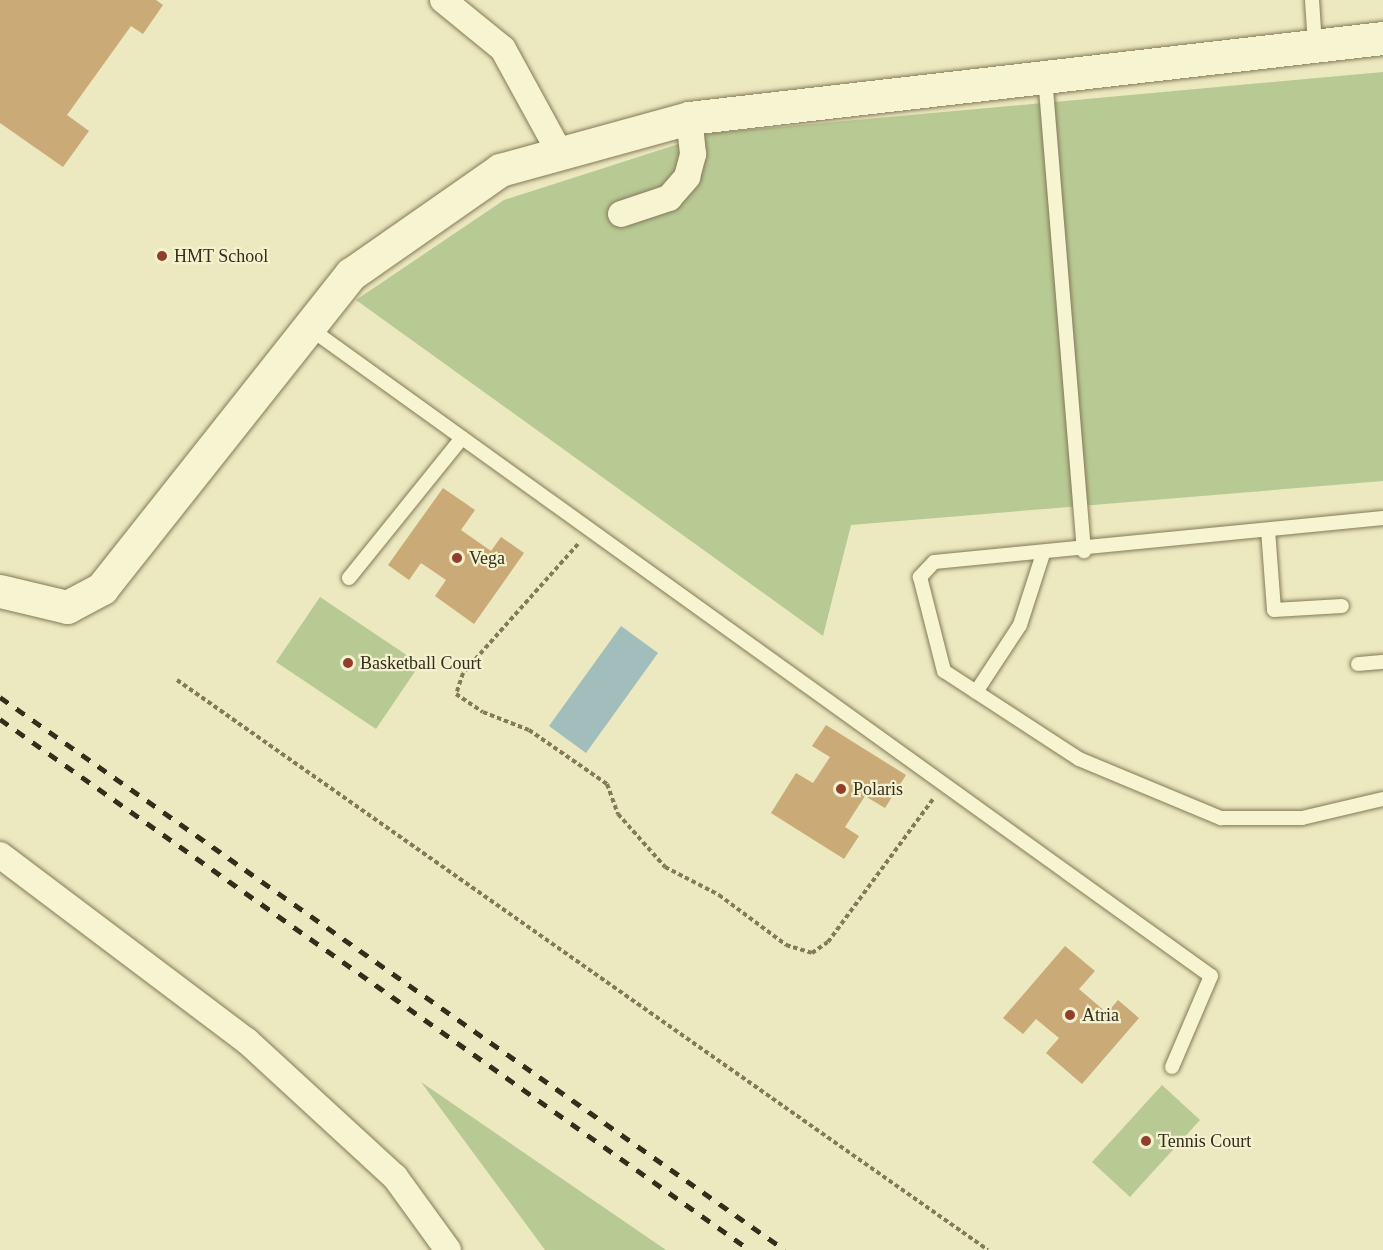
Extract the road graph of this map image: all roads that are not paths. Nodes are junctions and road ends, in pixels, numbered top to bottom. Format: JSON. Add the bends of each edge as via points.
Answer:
{"nodes":[{"id":1,"x":443,"y":0,"type":"edge"},
{"id":2,"x":1312,"y":0,"type":"edge"},
{"id":3,"x":1383,"y":38,"type":"edge"},
{"id":4,"x":1315,"y":45,"type":"junction"},
{"id":5,"x":1045,"y":74,"type":"junction"},
{"id":6,"x":689,"y":118,"type":"junction"},
{"id":7,"x":560,"y":153,"type":"junction"},
{"id":8,"x":621,"y":214,"type":"dead end"},
{"id":9,"x":308,"y":327,"type":"junction"},
{"id":10,"x":462,"y":438,"type":"junction"},
{"id":11,"x":1383,"y":518,"type":"edge"},
{"id":12,"x":1268,"y":530,"type":"junction"},
{"id":13,"x":1084,"y":550,"type":"junction"},
{"id":14,"x":1042,"y":554,"type":"junction"},
{"id":15,"x":348,"y":578,"type":"dead end"},
{"id":16,"x":0,"y":591,"type":"edge"},
{"id":17,"x":1342,"y":606,"type":"dead end"},
{"id":18,"x":1383,"y":662,"type":"edge"},
{"id":19,"x":1358,"y":664,"type":"dead end"},
{"id":20,"x":976,"y":692,"type":"junction"},
{"id":21,"x":1383,"y":799,"type":"edge"},
{"id":22,"x":0,"y":855,"type":"edge"},
{"id":23,"x":1172,"y":1067,"type":"dead end"},
{"id":24,"x":448,"y":1250,"type":"edge"}],
"edges":[{"from":1,"to":7,"type":"street","via":[[502,49]]},
{"from":2,"to":4,"type":"lane"},
{"from":3,"to":4,"type":"street"},
{"from":4,"to":5,"type":"street"},
{"from":5,"to":6,"type":"street"},
{"from":5,"to":13,"type":"lane"},
{"from":6,"to":7,"type":"street"},
{"from":6,"to":8,"type":"street","via":[[693,154],[687,177],[669,198]]},
{"from":7,"to":9,"type":"street","via":[[500,170],[351,274]]},
{"from":9,"to":10,"type":"lane"},
{"from":9,"to":16,"type":"street","via":[[102,588],[68,608]]},
{"from":10,"to":15,"type":"lane"},
{"from":10,"to":23,"type":"lane","via":[[1211,976]]},
{"from":11,"to":12,"type":"lane"},
{"from":12,"to":13,"type":"lane"},
{"from":12,"to":17,"type":"lane","via":[[1274,610]]},
{"from":13,"to":14,"type":"lane"},
{"from":14,"to":20,"type":"lane","via":[[1020,625]]},
{"from":14,"to":20,"type":"lane","via":[[934,562],[920,577],[944,671]]},
{"from":18,"to":19,"type":"lane"},
{"from":20,"to":21,"type":"lane","via":[[1079,759],[1221,818],[1302,818]]},
{"from":22,"to":24,"type":"street","via":[[247,1041],[395,1178]]}]}
